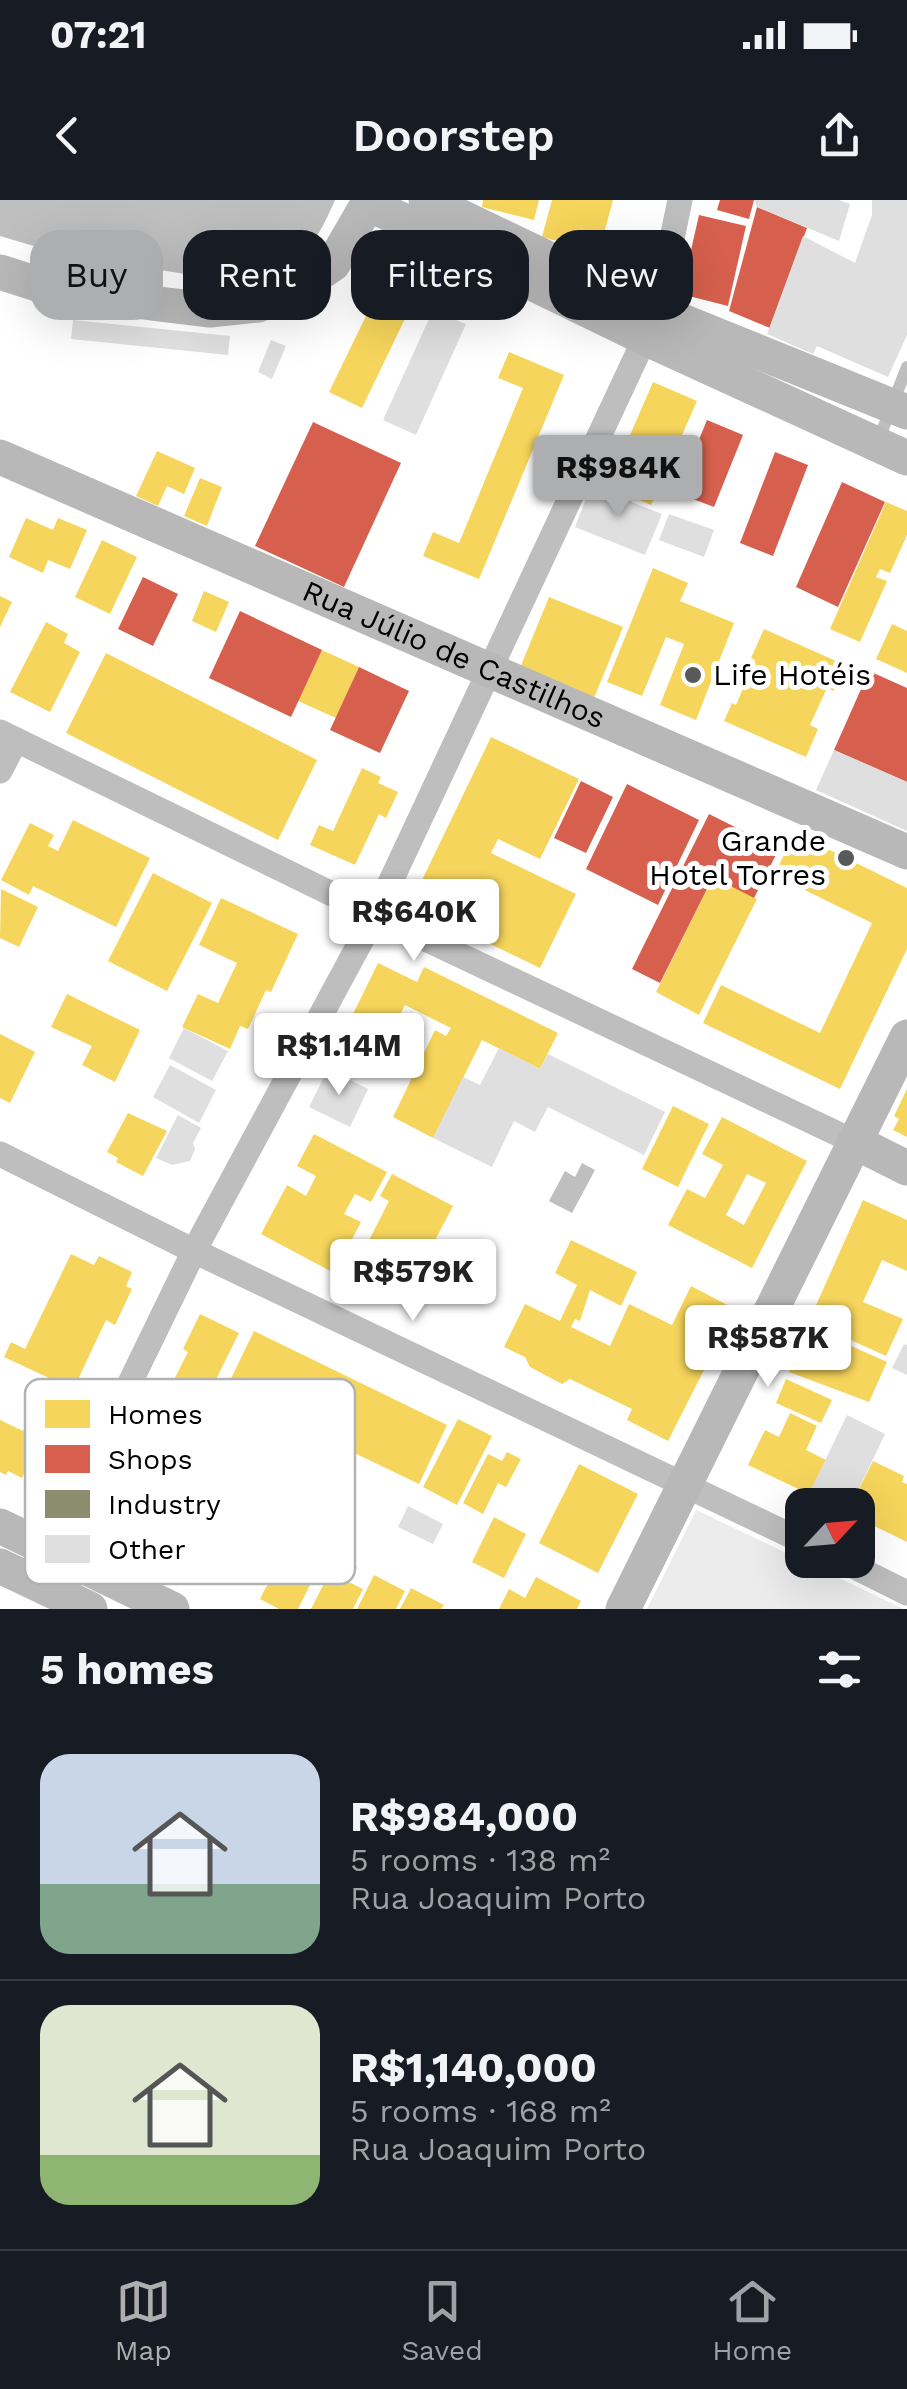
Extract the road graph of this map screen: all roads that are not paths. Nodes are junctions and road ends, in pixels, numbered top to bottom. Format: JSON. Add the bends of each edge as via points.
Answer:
{"nodes":[{"id":1,"x":426,"y":200,"type":"edge"},
{"id":2,"x":680,"y":200,"type":"edge"},
{"id":3,"x":369,"y":202,"type":"edge"},
{"id":4,"x":0,"y":272,"type":"edge"},
{"id":5,"x":651,"y":324,"type":"junction"},
{"id":6,"x":907,"y":367,"type":"edge"},
{"id":7,"x":898,"y":409,"type":"edge"},
{"id":8,"x":892,"y":451,"type":"edge"},
{"id":9,"x":0,"y":457,"type":"edge"},
{"id":10,"x":488,"y":669,"type":"junction"},
{"id":11,"x":8,"y":736,"type":"edge"},
{"id":12,"x":0,"y":771,"type":"edge"},
{"id":13,"x":907,"y":852,"type":"edge"},
{"id":14,"x":375,"y":915,"type":"junction"},
{"id":15,"x":907,"y":1037,"type":"edge"},
{"id":16,"x":855,"y":1142,"type":"junction"},
{"id":17,"x":0,"y":1154,"type":"edge"},
{"id":18,"x":907,"y":1168,"type":"edge"},
{"id":19,"x":194,"y":1251,"type":"junction"},
{"id":20,"x":132,"y":1379,"type":"edge"},
{"id":21,"x":686,"y":1483,"type":"junction"},
{"id":22,"x":0,"y":1526,"type":"edge"},
{"id":23,"x":785,"y":1532,"type":"edge"},
{"id":24,"x":25,"y":1538,"type":"edge"},
{"id":25,"x":0,"y":1566,"type":"edge"},
{"id":26,"x":875,"y":1577,"type":"edge"},
{"id":27,"x":25,"y":1578,"type":"edge"},
{"id":28,"x":38,"y":1584,"type":"edge"},
{"id":29,"x":120,"y":1584,"type":"edge"},
{"id":30,"x":907,"y":1593,"type":"edge"},
{"id":31,"x":90,"y":1609,"type":"edge"},
{"id":32,"x":172,"y":1609,"type":"edge"},
{"id":33,"x":623,"y":1609,"type":"edge"}],
"edges":[{"from":1,"to":5,"type":"street"},
{"from":2,"to":5,"type":"street"},
{"from":3,"to":4,"type":"street","via":[[333,264],[258,305],[210,310],[159,304],[59,291]]},
{"from":3,"to":5,"type":"street"},
{"from":5,"to":7,"type":"street"},
{"from":5,"to":8,"type":"street"},
{"from":5,"to":10,"type":"street"},
{"from":6,"to":7,"type":"lane"},
{"from":7,"to":8,"type":"lane"},
{"from":9,"to":10,"type":"street","name":"Rua Júlio de Castilhos"},
{"from":10,"to":13,"type":"street","name":"Rua Júlio de Castilhos"},
{"from":10,"to":14,"type":"street"},
{"from":11,"to":12,"type":"street"},
{"from":11,"to":14,"type":"street"},
{"from":14,"to":16,"type":"street"},
{"from":14,"to":19,"type":"street"},
{"from":15,"to":16,"type":"street"},
{"from":16,"to":18,"type":"street"},
{"from":16,"to":21,"type":"street"},
{"from":17,"to":19,"type":"street"},
{"from":19,"to":20,"type":"street"},
{"from":19,"to":21,"type":"street"},
{"from":21,"to":23,"type":"street"},
{"from":21,"to":33,"type":"street"},
{"from":22,"to":24,"type":"street"},
{"from":25,"to":27,"type":"street"},
{"from":26,"to":30,"type":"street"},
{"from":28,"to":31,"type":"street"},
{"from":29,"to":32,"type":"street"}]}
